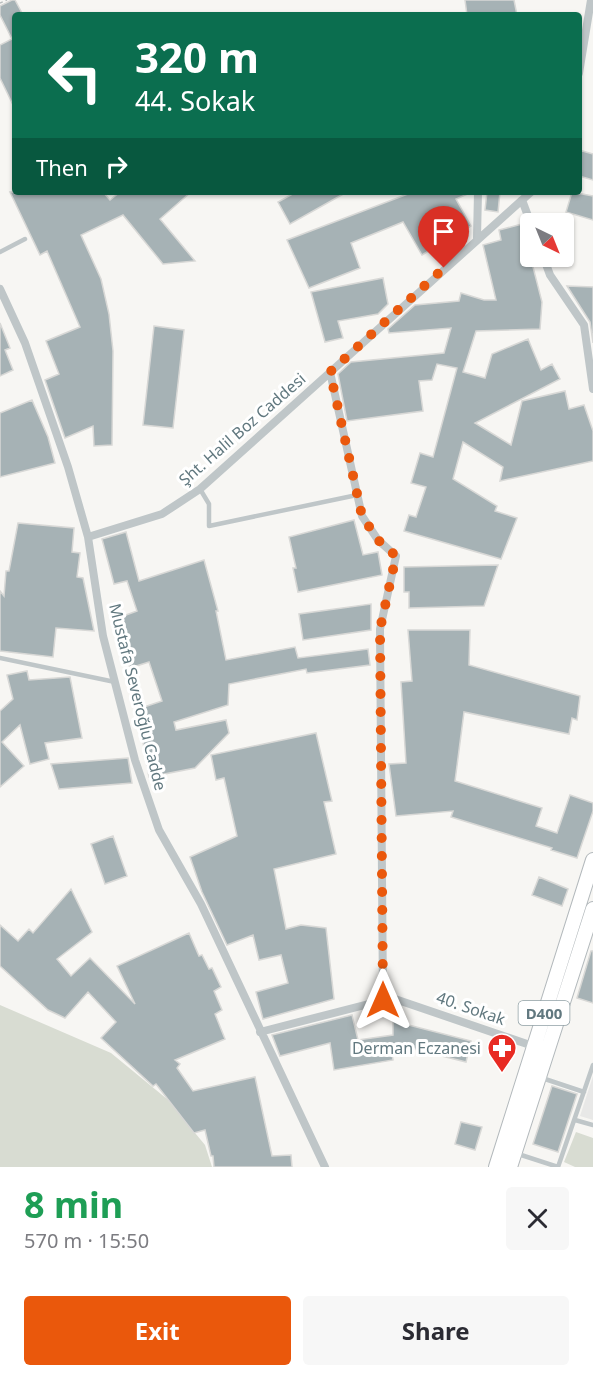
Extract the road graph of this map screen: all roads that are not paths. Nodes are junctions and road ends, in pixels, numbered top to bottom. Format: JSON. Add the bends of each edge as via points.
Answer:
{"nodes":[{"id":1,"x":591,"y":0,"type":"edge"},
{"id":2,"x":582,"y":55,"type":"edge"},
{"id":3,"x":478,"y":195,"type":"edge"},
{"id":4,"x":528,"y":195,"type":"edge"},
{"id":5,"x":522,"y":200,"type":"junction"},
{"id":6,"x":527,"y":213,"type":"edge"},
{"id":7,"x":477,"y":238,"type":"junction"},
{"id":8,"x":25,"y":239,"type":"dead end"},
{"id":9,"x":0,"y":252,"type":"edge"},
{"id":10,"x":547,"y":267,"type":"edge"},
{"id":11,"x":0,"y":289,"type":"edge"},
{"id":12,"x":330,"y":372,"type":"junction"},
{"id":13,"x":593,"y":389,"type":"edge"},
{"id":14,"x":200,"y":489,"type":"junction"},
{"id":15,"x":357,"y":495,"type":"junction"},
{"id":16,"x":87,"y":537,"type":"junction"},
{"id":17,"x":0,"y":657,"type":"edge"},
{"id":18,"x":115,"y":682,"type":"junction"},
{"id":19,"x":593,"y":860,"type":"edge"},
{"id":20,"x":593,"y":909,"type":"edge"},
{"id":21,"x":568,"y":936,"type":"junction"},
{"id":22,"x":587,"y":945,"type":"edge"},
{"id":23,"x":383,"y":1000,"type":"junction"},
{"id":24,"x":260,"y":1032,"type":"junction"},
{"id":25,"x":533,"y":1046,"type":"junction"},
{"id":26,"x":593,"y":1065,"type":"edge"},
{"id":27,"x":540,"y":1077,"type":"junction"},
{"id":28,"x":585,"y":1092,"type":"junction"},
{"id":29,"x":575,"y":1120,"type":"junction"},
{"id":30,"x":593,"y":1125,"type":"edge"},
{"id":31,"x":515,"y":1153,"type":"junction"},
{"id":32,"x":325,"y":1167,"type":"edge"},
{"id":33,"x":496,"y":1167,"type":"edge"},
{"id":34,"x":510,"y":1167,"type":"edge"},
{"id":35,"x":558,"y":1167,"type":"edge"}],
"edges":[{"from":1,"to":2,"type":"street"},
{"from":3,"to":7,"type":"street"},
{"from":4,"to":5,"type":"street","name":"Şht. Halil Boz Caddesi"},
{"from":5,"to":6,"type":"street"},
{"from":5,"to":7,"type":"street","name":"Şht. Halil Boz Caddesi"},
{"from":7,"to":12,"type":"street","name":"Şht. Halil Boz Caddesi"},
{"from":8,"to":9,"type":"lane"},
{"from":10,"to":13,"type":"street","via":[[584,325]]},
{"from":11,"to":16,"type":"street","name":"Mustafa Severoğlu Cadde","via":[[52,418]]},
{"from":12,"to":14,"type":"street","name":"Şht. Halil Boz Caddesi"},
{"from":12,"to":15,"type":"street"},
{"from":14,"to":15,"type":"lane","via":[[208,504],[209,526]]},
{"from":14,"to":16,"type":"street","name":"Şht. Halil Boz Caddesi","via":[[162,514]]},
{"from":15,"to":23,"type":"street","via":[[362,516],[378,540],[396,556],[380,629]]},
{"from":16,"to":18,"type":"street","name":"Mustafa Severoğlu Cadde","via":[[103,636]]},
{"from":17,"to":18,"type":"lane"},
{"from":18,"to":24,"type":"street","name":"Mustafa Severoğlu Cadde","via":[[135,760],[159,830],[201,904]]},
{"from":19,"to":21,"type":"main road","number":"D400"},
{"from":20,"to":22,"type":"main road","number":"D400"},
{"from":21,"to":22,"type":"street"},
{"from":21,"to":25,"type":"main road","number":"D400"},
{"from":22,"to":27,"type":"main road","number":"D400"},
{"from":23,"to":24,"type":"street","name":"40. Sokak"},
{"from":23,"to":25,"type":"street","name":"40. Sokak","via":[[392,998],[428,1009]]},
{"from":24,"to":32,"type":"street","name":"Mustafa Severoğlu Cadde"},
{"from":25,"to":33,"type":"main road","number":"D400"},
{"from":26,"to":28,"type":"lane"},
{"from":27,"to":28,"type":"lane"},
{"from":27,"to":31,"type":"main road","number":"D400"},
{"from":28,"to":29,"type":"lane"},
{"from":29,"to":30,"type":"lane"},
{"from":29,"to":35,"type":"lane"},
{"from":31,"to":34,"type":"main road","number":"D400"},
{"from":31,"to":35,"type":"lane"}]}
